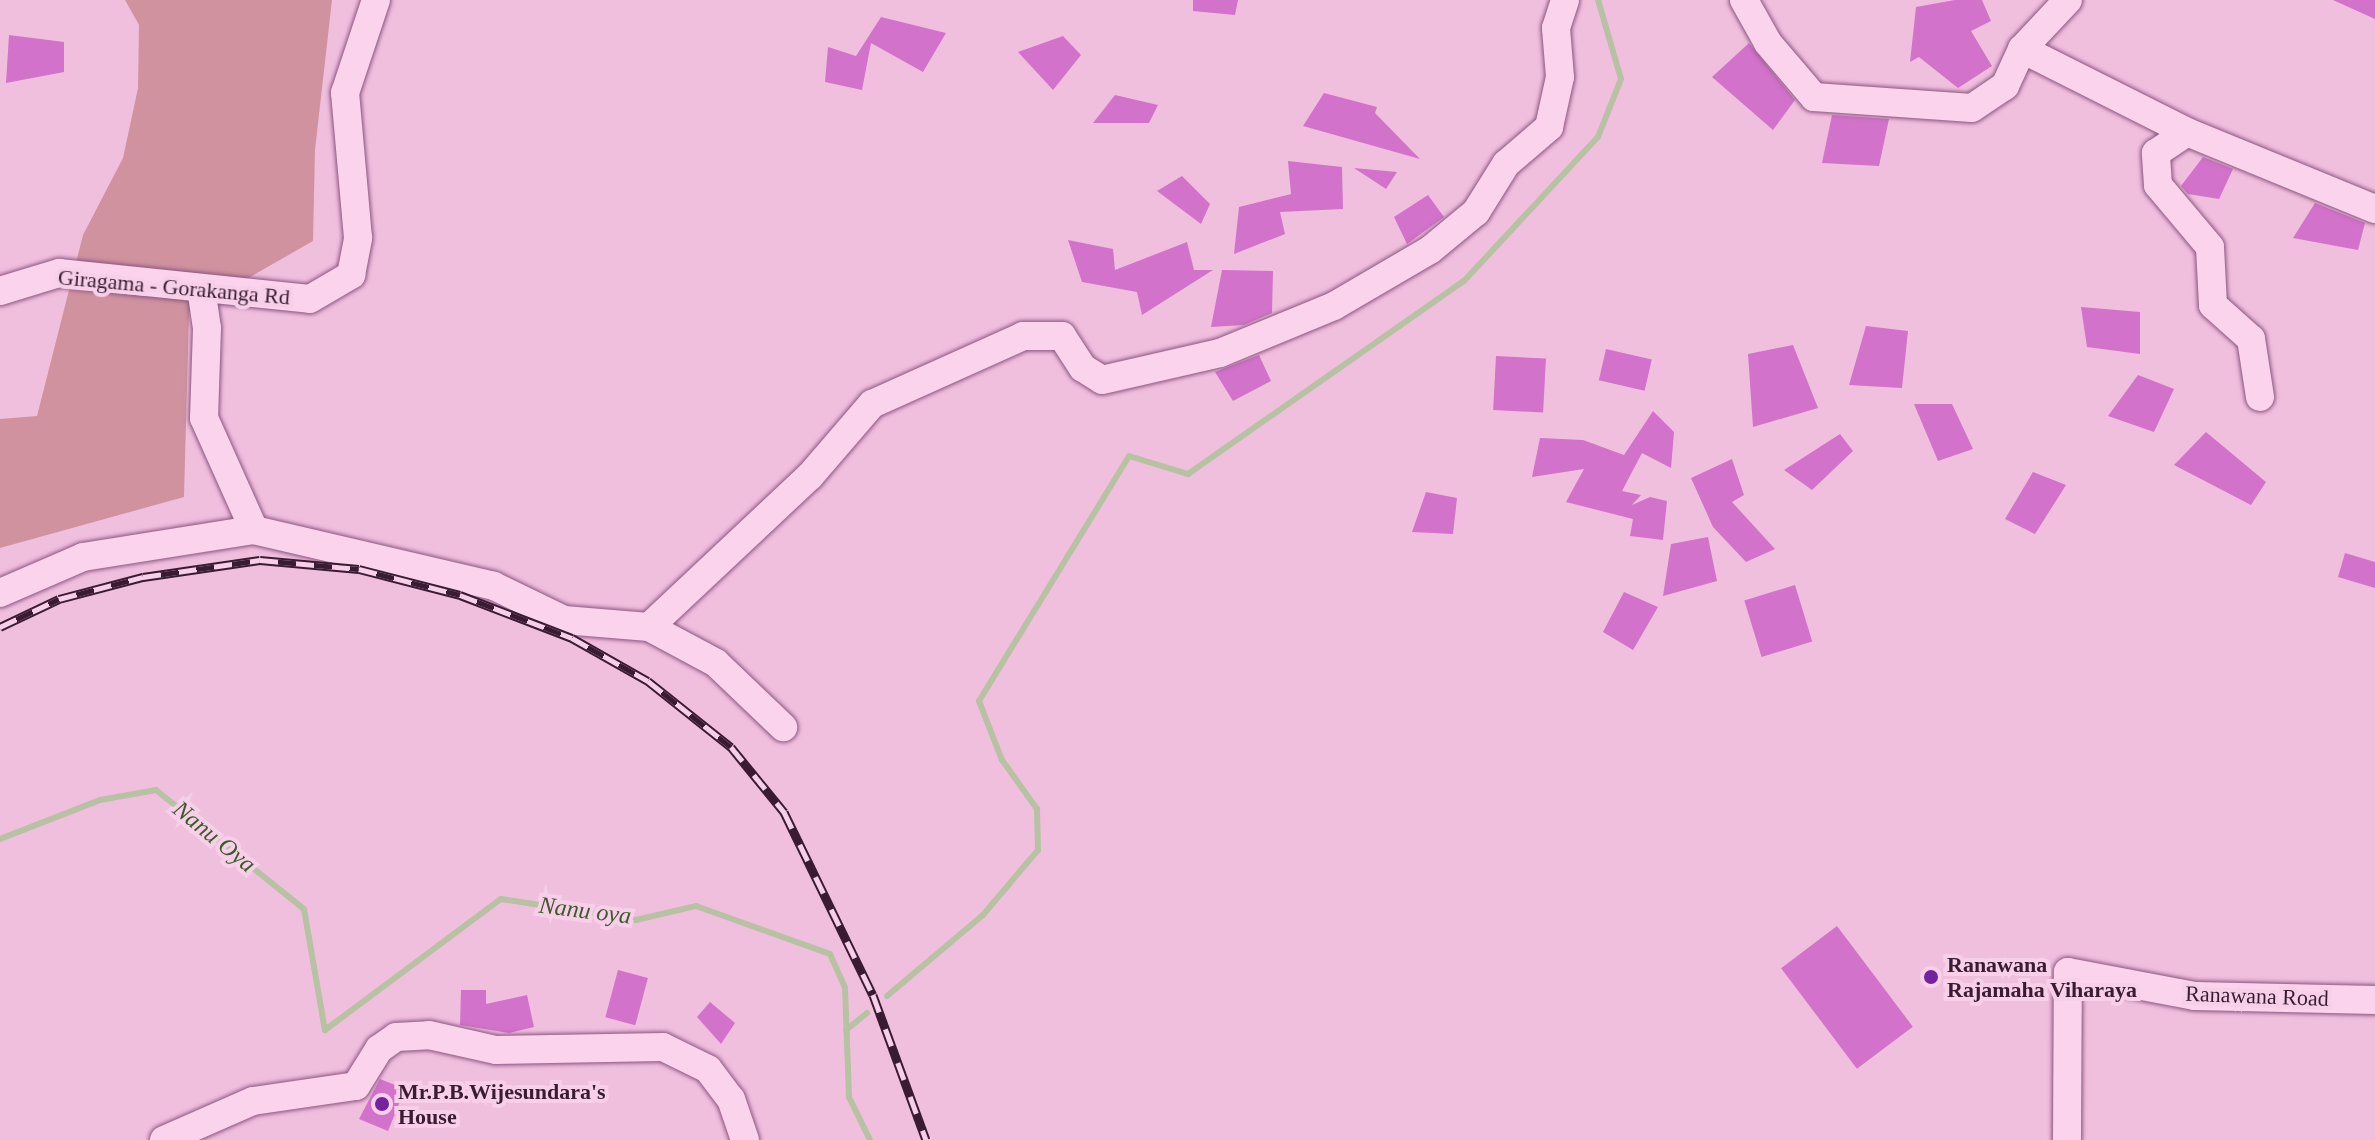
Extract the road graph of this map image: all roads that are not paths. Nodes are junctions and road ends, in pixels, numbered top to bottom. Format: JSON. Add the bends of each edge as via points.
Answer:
{"nodes":[{"id":1,"x":376,"y":0,"type":"edge"},
{"id":2,"x":1565,"y":0,"type":"edge"},
{"id":3,"x":1744,"y":0,"type":"edge"},
{"id":4,"x":2068,"y":0,"type":"edge"},
{"id":5,"x":2022,"y":49,"type":"junction"},
{"id":6,"x":2187,"y":132,"type":"junction"},
{"id":7,"x":2375,"y":209,"type":"edge"},
{"id":8,"x":201,"y":288,"type":"junction"},
{"id":9,"x":0,"y":291,"type":"edge"},
{"id":10,"x":2260,"y":397,"type":"dead end"},
{"id":11,"x":254,"y":530,"type":"junction"},
{"id":12,"x":0,"y":593,"type":"edge"},
{"id":13,"x":649,"y":627,"type":"junction"},
{"id":14,"x":783,"y":727,"type":"dead end"},
{"id":15,"x":2375,"y":1000,"type":"edge"},
{"id":16,"x":164,"y":1140,"type":"edge"},
{"id":17,"x":745,"y":1140,"type":"edge"},
{"id":18,"x":2067,"y":1140,"type":"edge"}],
"edges":[{"from":1,"to":8,"type":"street","name":"Giragama - Gorakanga Rd","via":[[345,93],[358,238],[351,275],[310,299]]},
{"from":2,"to":13,"type":"street","via":[[1556,28],[1560,77],[1549,127],[1506,164],[1476,212],[1430,250],[1334,306],[1220,353],[1102,380],[1083,368],[1062,336],[1023,336],[872,404],[810,476]]},
{"from":3,"to":5,"type":"street","via":[[1768,43],[1814,97],[1972,108],[2005,86]]},
{"from":4,"to":5,"type":"street"},
{"from":5,"to":6,"type":"street"},
{"from":6,"to":7,"type":"street"},
{"from":6,"to":10,"type":"street","via":[[2171,137],[2156,153],[2158,185],[2210,247],[2213,305],[2251,339]]},
{"from":8,"to":9,"type":"street","name":"Giragama - Gorakanga Rd","via":[[59,273]]},
{"from":8,"to":11,"type":"street","via":[[207,328],[204,418]]},
{"from":11,"to":12,"type":"street","via":[[83,557]]},
{"from":11,"to":13,"type":"street","via":[[494,586],[564,620]]},
{"from":13,"to":14,"type":"street","via":[[716,663]]},
{"from":15,"to":18,"type":"street","name":"Ranawana Road","via":[[2195,996],[2068,972]]},
{"from":16,"to":17,"type":"street","via":[[253,1101],[356,1086],[379,1049],[396,1037],[429,1035],[496,1050],[663,1047],[708,1069],[731,1099]]}]}
